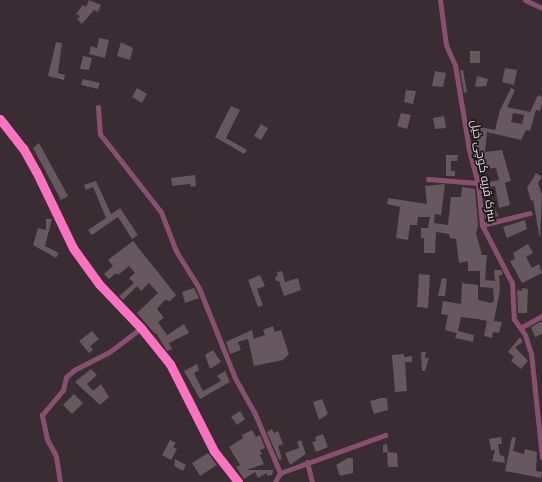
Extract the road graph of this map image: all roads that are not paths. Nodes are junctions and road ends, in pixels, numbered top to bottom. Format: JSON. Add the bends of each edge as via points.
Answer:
{"nodes":[{"id":1,"x":440,"y":0,"type":"edge"},
{"id":2,"x":525,"y":0,"type":"edge"},
{"id":3,"x":542,"y":8,"type":"edge"},
{"id":4,"x":98,"y":107,"type":"dead end"},
{"id":5,"x":0,"y":119,"type":"edge"},
{"id":6,"x":428,"y":179,"type":"dead end"},
{"id":7,"x":478,"y":183,"type":"junction"},
{"id":8,"x":530,"y":212,"type":"dead end"},
{"id":9,"x":482,"y":225,"type":"junction"},
{"id":10,"x":542,"y":316,"type":"edge"},
{"id":11,"x":141,"y":328,"type":"junction"},
{"id":12,"x":520,"y":328,"type":"junction"},
{"id":13,"x":385,"y":435,"type":"dead end"},
{"id":14,"x":542,"y":457,"type":"edge"},
{"id":15,"x":307,"y":462,"type":"junction"},
{"id":16,"x":280,"y":473,"type":"junction"},
{"id":17,"x":60,"y":482,"type":"edge"},
{"id":18,"x":238,"y":482,"type":"edge"},
{"id":19,"x":275,"y":482,"type":"edge"},
{"id":20,"x":312,"y":482,"type":"edge"}],
"edges":[{"from":1,"to":7,"type":"street","name":"سرک قریه کوچی خیل","via":[[446,45],[455,65],[469,150]]},
{"from":2,"to":3,"type":"street"},
{"from":4,"to":16,"type":"street","via":[[100,134],[161,212],[176,250],[199,288],[235,378],[255,414]]},
{"from":5,"to":11,"type":"highway","via":[[33,165],[73,248],[99,284]]},
{"from":6,"to":7,"type":"street"},
{"from":7,"to":9,"type":"street","name":"سرک قریه کوچی خیل"},
{"from":8,"to":9,"type":"street"},
{"from":9,"to":12,"type":"street","name":"سرک قریه کوچی خیل","via":[[512,283],[514,319]]},
{"from":10,"to":12,"type":"street"},
{"from":11,"to":17,"type":"street","via":[[108,353],[74,370],[66,377],[63,390],[42,415],[47,439],[56,456]]},
{"from":11,"to":18,"type":"highway","via":[[170,364],[214,451]]},
{"from":12,"to":14,"type":"street","name":"سرک قریه کوچی خیل","via":[[531,354]]},
{"from":13,"to":15,"type":"street","via":[[317,461]]},
{"from":15,"to":16,"type":"street"},
{"from":15,"to":20,"type":"street"},
{"from":16,"to":19,"type":"street"}]}
